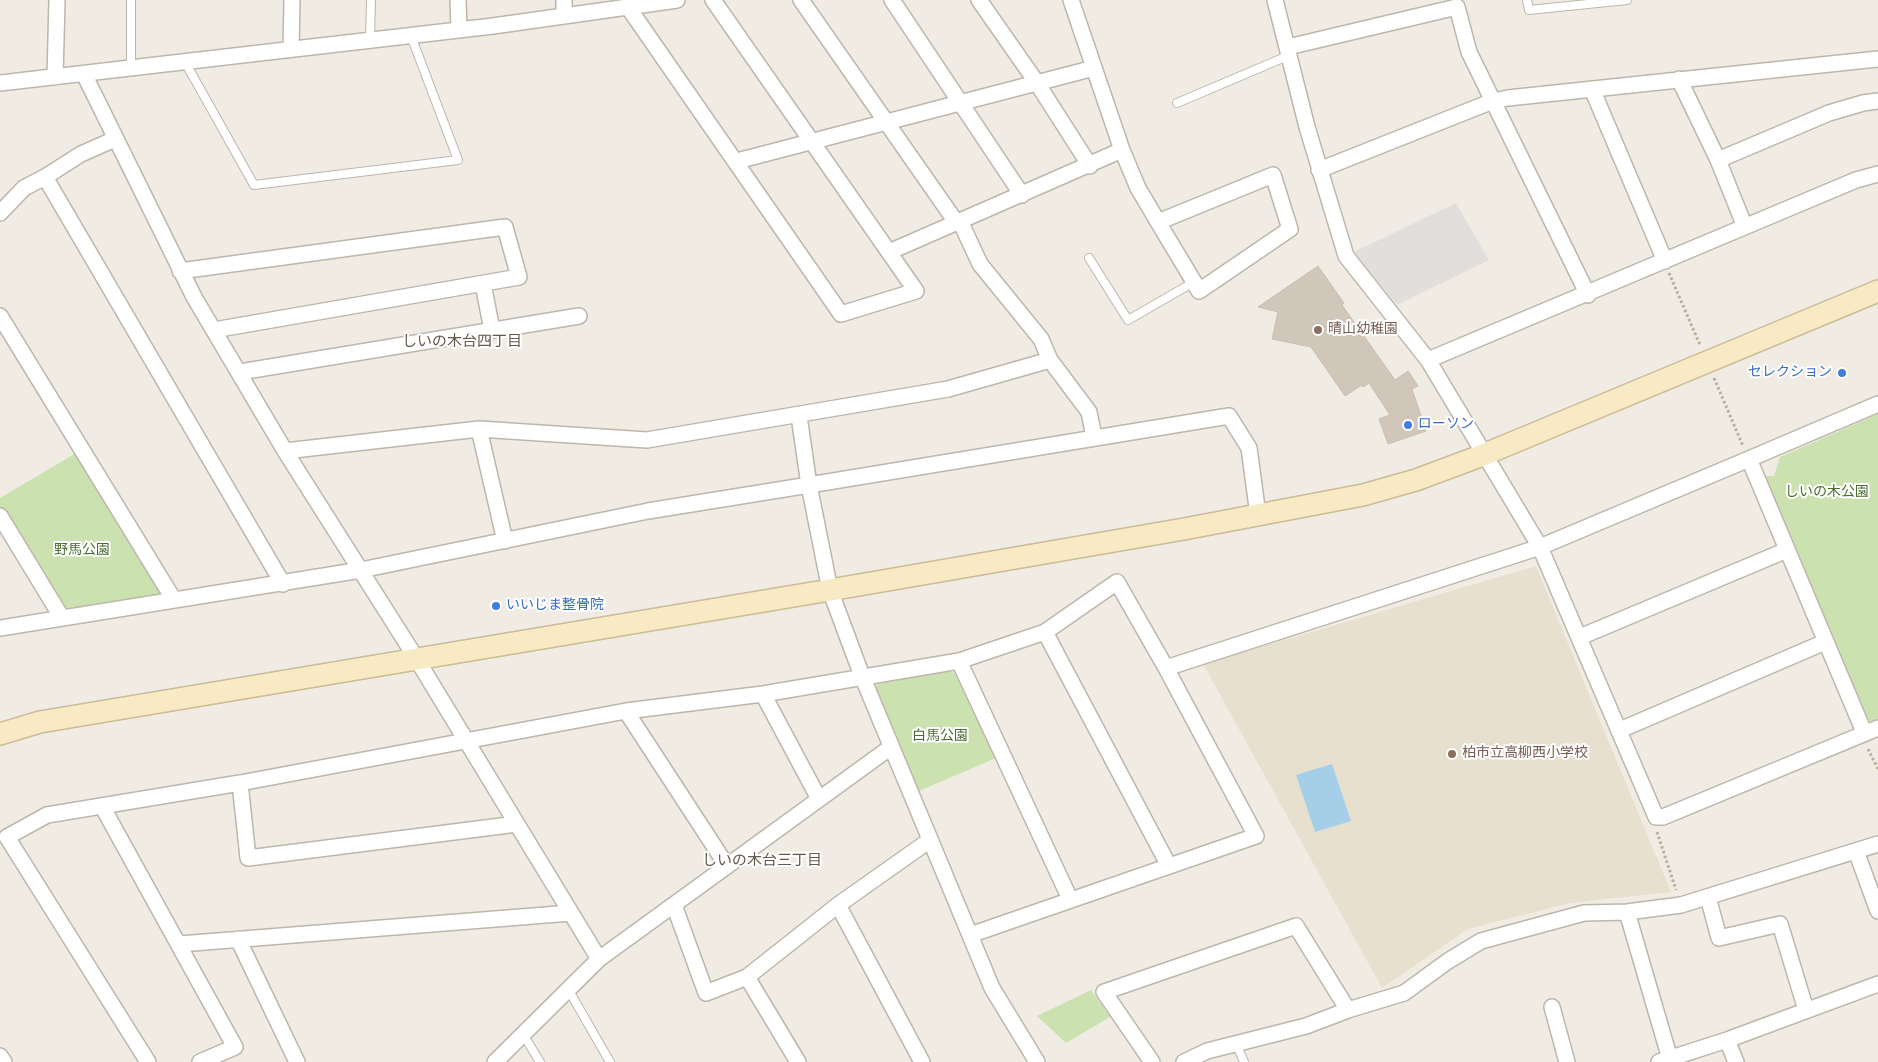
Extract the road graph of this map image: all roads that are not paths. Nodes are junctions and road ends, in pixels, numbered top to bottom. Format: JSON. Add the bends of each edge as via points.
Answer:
{"nodes":[{"id":1,"x":57,"y":0,"type":"edge"},
{"id":2,"x":131,"y":0,"type":"edge"},
{"id":3,"x":292,"y":0,"type":"edge"},
{"id":4,"x":371,"y":0,"type":"edge"},
{"id":5,"x":458,"y":0,"type":"edge"},
{"id":6,"x":564,"y":0,"type":"edge"},
{"id":7,"x":677,"y":0,"type":"edge"},
{"id":8,"x":713,"y":0,"type":"edge"},
{"id":9,"x":801,"y":0,"type":"edge"},
{"id":10,"x":892,"y":0,"type":"edge"},
{"id":11,"x":979,"y":0,"type":"edge"},
{"id":12,"x":1071,"y":0,"type":"edge"},
{"id":13,"x":1275,"y":0,"type":"edge"},
{"id":14,"x":1527,"y":0,"type":"edge"},
{"id":15,"x":1627,"y":0,"type":"edge"},
{"id":16,"x":1591,"y":2,"type":"edge"},
{"id":17,"x":634,"y":4,"type":"edge"},
{"id":18,"x":564,"y":16,"type":"junction"},
{"id":19,"x":459,"y":30,"type":"junction"},
{"id":20,"x":411,"y":36,"type":"junction"},
{"id":21,"x":370,"y":39,"type":"junction"},
{"id":22,"x":291,"y":49,"type":"junction"},
{"id":23,"x":1289,"y":51,"type":"junction"},
{"id":24,"x":1878,"y":59,"type":"edge"},
{"id":25,"x":185,"y":62,"type":"junction"},
{"id":26,"x":131,"y":68,"type":"junction"},
{"id":27,"x":1094,"y":68,"type":"junction"},
{"id":28,"x":84,"y":74,"type":"junction"},
{"id":29,"x":56,"y":78,"type":"junction"},
{"id":30,"x":1679,"y":79,"type":"junction"},
{"id":31,"x":0,"y":83,"type":"edge"},
{"id":32,"x":1037,"y":83,"type":"junction"},
{"id":33,"x":1592,"y":89,"type":"junction"},
{"id":34,"x":1492,"y":101,"type":"junction"},
{"id":35,"x":1878,"y":101,"type":"edge"},
{"id":36,"x":961,"y":102,"type":"junction"},
{"id":37,"x":1177,"y":103,"type":"dead end"},
{"id":38,"x":886,"y":122,"type":"junction"},
{"id":39,"x":115,"y":139,"type":"junction"},
{"id":40,"x":811,"y":141,"type":"junction"},
{"id":41,"x":1122,"y":150,"type":"junction"},
{"id":42,"x":1718,"y":160,"type":"junction"},
{"id":43,"x":737,"y":162,"type":"junction"},
{"id":44,"x":1090,"y":166,"type":"junction"},
{"id":45,"x":1319,"y":170,"type":"junction"},
{"id":46,"x":1878,"y":174,"type":"edge"},
{"id":47,"x":45,"y":177,"type":"junction"},
{"id":48,"x":1022,"y":195,"type":"junction"},
{"id":49,"x":0,"y":213,"type":"edge"},
{"id":50,"x":958,"y":222,"type":"junction"},
{"id":51,"x":1158,"y":222,"type":"junction"},
{"id":52,"x":1745,"y":227,"type":"junction"},
{"id":53,"x":889,"y":252,"type":"junction"},
{"id":54,"x":1089,"y":258,"type":"dead end"},
{"id":55,"x":1665,"y":261,"type":"junction"},
{"id":56,"x":180,"y":271,"type":"junction"},
{"id":57,"x":1194,"y":282,"type":"junction"},
{"id":58,"x":482,"y":284,"type":"junction"},
{"id":59,"x":1878,"y":291,"type":"edge"},
{"id":60,"x":1588,"y":295,"type":"junction"},
{"id":61,"x":0,"y":316,"type":"edge"},
{"id":62,"x":579,"y":316,"type":"dead end"},
{"id":63,"x":214,"y":330,"type":"junction"},
{"id":64,"x":492,"y":330,"type":"junction"},
{"id":65,"x":1050,"y":360,"type":"junction"},
{"id":66,"x":1428,"y":360,"type":"junction"},
{"id":67,"x":240,"y":372,"type":"junction"},
{"id":68,"x":1878,"y":404,"type":"edge"},
{"id":69,"x":799,"y":416,"type":"junction"},
{"id":70,"x":479,"y":429,"type":"junction"},
{"id":71,"x":1094,"y":437,"type":"junction"},
{"id":72,"x":285,"y":451,"type":"junction"},
{"id":73,"x":1483,"y":455,"type":"junction"},
{"id":74,"x":1749,"y":459,"type":"junction"},
{"id":75,"x":809,"y":485,"type":"junction"},
{"id":76,"x":1258,"y":515,"type":"junction"},
{"id":77,"x":0,"y":516,"type":"edge"},
{"id":78,"x":505,"y":541,"type":"junction"},
{"id":79,"x":1540,"y":547,"type":"junction"},
{"id":80,"x":1786,"y":550,"type":"junction"},
{"id":81,"x":360,"y":570,"type":"junction"},
{"id":82,"x":282,"y":584,"type":"junction"},
{"id":83,"x":830,"y":590,"type":"junction"},
{"id":84,"x":174,"y":600,"type":"junction"},
{"id":85,"x":62,"y":618,"type":"junction"},
{"id":86,"x":0,"y":628,"type":"edge"},
{"id":87,"x":1045,"y":632,"type":"junction"},
{"id":88,"x":1580,"y":637,"type":"junction"},
{"id":89,"x":1825,"y":642,"type":"junction"},
{"id":90,"x":416,"y":658,"type":"junction"},
{"id":91,"x":959,"y":661,"type":"junction"},
{"id":92,"x":1166,"y":668,"type":"junction"},
{"id":93,"x":862,"y":676,"type":"junction"},
{"id":94,"x":762,"y":694,"type":"junction"},
{"id":95,"x":626,"y":711,"type":"junction"},
{"id":96,"x":1620,"y":730,"type":"junction"},
{"id":97,"x":1871,"y":730,"type":"edge"},
{"id":98,"x":0,"y":734,"type":"edge"},
{"id":99,"x":466,"y":740,"type":"junction"},
{"id":100,"x":891,"y":747,"type":"junction"},
{"id":101,"x":240,"y":783,"type":"junction"},
{"id":102,"x":819,"y":799,"type":"junction"},
{"id":103,"x":102,"y":806,"type":"junction"},
{"id":104,"x":517,"y":824,"type":"junction"},
{"id":105,"x":930,"y":840,"type":"junction"},
{"id":106,"x":1878,"y":844,"type":"edge"},
{"id":107,"x":1856,"y":851,"type":"junction"},
{"id":108,"x":728,"y":866,"type":"junction"},
{"id":109,"x":1169,"y":866,"type":"junction"},
{"id":110,"x":1874,"y":890,"type":"edge"},
{"id":111,"x":1708,"y":897,"type":"junction"},
{"id":112,"x":1070,"y":899,"type":"junction"},
{"id":113,"x":674,"y":905,"type":"junction"},
{"id":114,"x":838,"y":905,"type":"junction"},
{"id":115,"x":1878,"y":911,"type":"edge"},
{"id":116,"x":1627,"y":912,"type":"junction"},
{"id":117,"x":571,"y":913,"type":"junction"},
{"id":118,"x":970,"y":935,"type":"junction"},
{"id":119,"x":238,"y":939,"type":"junction"},
{"id":120,"x":180,"y":944,"type":"junction"},
{"id":121,"x":599,"y":959,"type":"junction"},
{"id":122,"x":747,"y":977,"type":"junction"},
{"id":123,"x":1878,"y":984,"type":"edge"},
{"id":124,"x":568,"y":989,"type":"junction"},
{"id":125,"x":1552,"y":1007,"type":"dead end"},
{"id":126,"x":1348,"y":1010,"type":"junction"},
{"id":127,"x":1806,"y":1010,"type":"junction"},
{"id":128,"x":524,"y":1034,"type":"junction"},
{"id":129,"x":1727,"y":1040,"type":"junction"},
{"id":130,"x":1236,"y":1043,"type":"junction"},
{"id":131,"x":0,"y":1056,"type":"edge"},
{"id":132,"x":1192,"y":1060,"type":"edge"},
{"id":133,"x":1665,"y":1061,"type":"edge"},
{"id":134,"x":4,"y":1062,"type":"edge"},
{"id":135,"x":148,"y":1062,"type":"edge"},
{"id":136,"x":200,"y":1062,"type":"edge"},
{"id":137,"x":297,"y":1062,"type":"edge"},
{"id":138,"x":495,"y":1062,"type":"edge"},
{"id":139,"x":540,"y":1062,"type":"edge"},
{"id":140,"x":610,"y":1062,"type":"edge"},
{"id":141,"x":798,"y":1062,"type":"edge"},
{"id":142,"x":922,"y":1062,"type":"edge"},
{"id":143,"x":1037,"y":1062,"type":"edge"},
{"id":144,"x":1152,"y":1062,"type":"edge"},
{"id":145,"x":1244,"y":1062,"type":"edge"},
{"id":146,"x":1567,"y":1062,"type":"edge"},
{"id":147,"x":1736,"y":1062,"type":"edge"}],
"edges":[{"from":1,"to":29,"type":"street"},
{"from":2,"to":26,"type":"lane"},
{"from":3,"to":22,"type":"street"},
{"from":4,"to":21,"type":"lane"},
{"from":5,"to":19,"type":"street"},
{"from":6,"to":18,"type":"street"},
{"from":7,"to":17,"type":"street"},
{"from":8,"to":40,"type":"street"},
{"from":9,"to":38,"type":"street"},
{"from":10,"to":36,"type":"street"},
{"from":11,"to":32,"type":"street"},
{"from":12,"to":27,"type":"street"},
{"from":13,"to":23,"type":"street"},
{"from":14,"to":16,"type":"lane","via":[[1529,10]]},
{"from":15,"to":16,"type":"lane"},
{"from":17,"to":18,"type":"street"},
{"from":17,"to":43,"type":"street"},
{"from":18,"to":19,"type":"street"},
{"from":19,"to":20,"type":"street"},
{"from":20,"to":21,"type":"street"},
{"from":20,"to":25,"type":"lane","via":[[458,160],[254,184]]},
{"from":21,"to":22,"type":"street"},
{"from":22,"to":25,"type":"street"},
{"from":23,"to":34,"type":"street","via":[[1457,7],[1469,52]]},
{"from":23,"to":37,"type":"lane"},
{"from":23,"to":45,"type":"street"},
{"from":24,"to":30,"type":"street"},
{"from":25,"to":26,"type":"street"},
{"from":26,"to":28,"type":"street"},
{"from":27,"to":32,"type":"street"},
{"from":27,"to":41,"type":"street"},
{"from":28,"to":29,"type":"street"},
{"from":28,"to":39,"type":"street"},
{"from":29,"to":31,"type":"street"},
{"from":30,"to":33,"type":"street"},
{"from":30,"to":42,"type":"street"},
{"from":32,"to":36,"type":"street"},
{"from":32,"to":44,"type":"street"},
{"from":33,"to":34,"type":"street"},
{"from":33,"to":55,"type":"street"},
{"from":34,"to":45,"type":"street"},
{"from":34,"to":60,"type":"street"},
{"from":35,"to":42,"type":"street","via":[[1829,113]]},
{"from":36,"to":38,"type":"street"},
{"from":36,"to":48,"type":"street"},
{"from":38,"to":40,"type":"street"},
{"from":38,"to":50,"type":"street"},
{"from":39,"to":47,"type":"street","via":[[81,154]]},
{"from":39,"to":56,"type":"street"},
{"from":40,"to":43,"type":"street"},
{"from":40,"to":53,"type":"street"},
{"from":41,"to":44,"type":"street"},
{"from":41,"to":51,"type":"street","via":[[1138,188]]},
{"from":42,"to":52,"type":"street"},
{"from":43,"to":53,"type":"street","via":[[841,314],[916,291]]},
{"from":44,"to":48,"type":"street"},
{"from":45,"to":66,"type":"street","via":[[1346,256]]},
{"from":46,"to":52,"type":"street","via":[[1856,180]]},
{"from":47,"to":49,"type":"street","via":[[24,188]]},
{"from":47,"to":82,"type":"street"},
{"from":48,"to":50,"type":"street"},
{"from":50,"to":53,"type":"street"},
{"from":50,"to":65,"type":"street","via":[[980,264],[1040,339]]},
{"from":51,"to":57,"type":"street"},
{"from":51,"to":57,"type":"street","via":[[1273,175],[1290,229],[1199,291]]},
{"from":52,"to":55,"type":"street"},
{"from":54,"to":57,"type":"lane","via":[[1128,320]]},
{"from":55,"to":60,"type":"street"},
{"from":56,"to":58,"type":"street","via":[[505,227],[519,277]]},
{"from":56,"to":63,"type":"street"},
{"from":58,"to":63,"type":"street"},
{"from":58,"to":64,"type":"street"},
{"from":59,"to":73,"type":"street"},
{"from":60,"to":66,"type":"street"},
{"from":61,"to":84,"type":"street"},
{"from":62,"to":64,"type":"street"},
{"from":63,"to":67,"type":"street"},
{"from":64,"to":67,"type":"street"},
{"from":65,"to":69,"type":"street","via":[[948,389]]},
{"from":65,"to":71,"type":"street","via":[[1089,412]]},
{"from":66,"to":73,"type":"street"},
{"from":67,"to":72,"type":"street"},
{"from":68,"to":74,"type":"street"},
{"from":69,"to":70,"type":"street","via":[[647,440]]},
{"from":69,"to":75,"type":"street"},
{"from":70,"to":72,"type":"street"},
{"from":70,"to":78,"type":"street"},
{"from":71,"to":75,"type":"street"},
{"from":71,"to":76,"type":"street","via":[[1230,416],[1249,448]]},
{"from":72,"to":81,"type":"street"},
{"from":73,"to":76,"type":"street","via":[[1381,490]]},
{"from":73,"to":79,"type":"street"},
{"from":74,"to":79,"type":"street"},
{"from":74,"to":80,"type":"street"},
{"from":75,"to":78,"type":"street","via":[[648,511]]},
{"from":75,"to":83,"type":"street"},
{"from":76,"to":83,"type":"street"},
{"from":77,"to":85,"type":"street"},
{"from":78,"to":81,"type":"street"},
{"from":79,"to":88,"type":"street"},
{"from":79,"to":92,"type":"street"},
{"from":80,"to":88,"type":"street"},
{"from":80,"to":89,"type":"street"},
{"from":81,"to":82,"type":"street"},
{"from":81,"to":90,"type":"street"},
{"from":82,"to":84,"type":"street"},
{"from":83,"to":90,"type":"street"},
{"from":83,"to":93,"type":"street"},
{"from":84,"to":85,"type":"street"},
{"from":85,"to":86,"type":"street"},
{"from":87,"to":91,"type":"street"},
{"from":87,"to":92,"type":"street","via":[[1117,582]]},
{"from":87,"to":109,"type":"street"},
{"from":88,"to":96,"type":"street"},
{"from":89,"to":96,"type":"street"},
{"from":89,"to":97,"type":"street"},
{"from":90,"to":98,"type":"street","via":[[40,722]]},
{"from":90,"to":99,"type":"street"},
{"from":91,"to":93,"type":"street"},
{"from":91,"to":112,"type":"street"},
{"from":92,"to":109,"type":"street","via":[[1256,836]]},
{"from":93,"to":94,"type":"street"},
{"from":93,"to":100,"type":"street"},
{"from":94,"to":95,"type":"street"},
{"from":94,"to":102,"type":"street"},
{"from":95,"to":99,"type":"street"},
{"from":95,"to":108,"type":"street"},
{"from":96,"to":97,"type":"street","via":[[1656,817],[1663,817]]},
{"from":99,"to":101,"type":"street"},
{"from":99,"to":104,"type":"street"},
{"from":100,"to":102,"type":"street"},
{"from":100,"to":105,"type":"street"},
{"from":101,"to":103,"type":"street"},
{"from":101,"to":104,"type":"street","via":[[248,858]]},
{"from":102,"to":108,"type":"street"},
{"from":103,"to":120,"type":"street"},
{"from":103,"to":135,"type":"street","via":[[47,815],[7,837]]},
{"from":104,"to":117,"type":"street"},
{"from":105,"to":114,"type":"street"},
{"from":105,"to":118,"type":"street"},
{"from":106,"to":107,"type":"street"},
{"from":107,"to":110,"type":"street"},
{"from":107,"to":111,"type":"street"},
{"from":108,"to":113,"type":"street"},
{"from":109,"to":112,"type":"street"},
{"from":110,"to":115,"type":"street"},
{"from":111,"to":116,"type":"street","via":[[1681,905]]},
{"from":111,"to":127,"type":"street","via":[[1719,938],[1780,924]]},
{"from":112,"to":118,"type":"street"},
{"from":113,"to":121,"type":"street"},
{"from":113,"to":122,"type":"street","via":[[706,993]]},
{"from":114,"to":122,"type":"street"},
{"from":114,"to":142,"type":"street"},
{"from":116,"to":126,"type":"street","via":[[1584,913],[1481,941],[1404,993]]},
{"from":116,"to":133,"type":"street"},
{"from":117,"to":119,"type":"street"},
{"from":117,"to":121,"type":"street"},
{"from":118,"to":143,"type":"street","via":[[992,988]]},
{"from":119,"to":120,"type":"street"},
{"from":119,"to":137,"type":"street"},
{"from":120,"to":136,"type":"street","via":[[235,1046]]},
{"from":121,"to":124,"type":"street"},
{"from":122,"to":141,"type":"street"},
{"from":123,"to":127,"type":"street"},
{"from":124,"to":128,"type":"street"},
{"from":124,"to":140,"type":"lane"},
{"from":125,"to":146,"type":"street"},
{"from":126,"to":130,"type":"street","via":[[1306,1026]]},
{"from":126,"to":144,"type":"street","via":[[1296,926],[1104,992]]},
{"from":127,"to":129,"type":"street"},
{"from":128,"to":138,"type":"street"},
{"from":128,"to":139,"type":"lane"},
{"from":129,"to":133,"type":"street"},
{"from":129,"to":147,"type":"street"},
{"from":130,"to":132,"type":"street"},
{"from":130,"to":145,"type":"lane"},
{"from":131,"to":134,"type":"street"}]}
